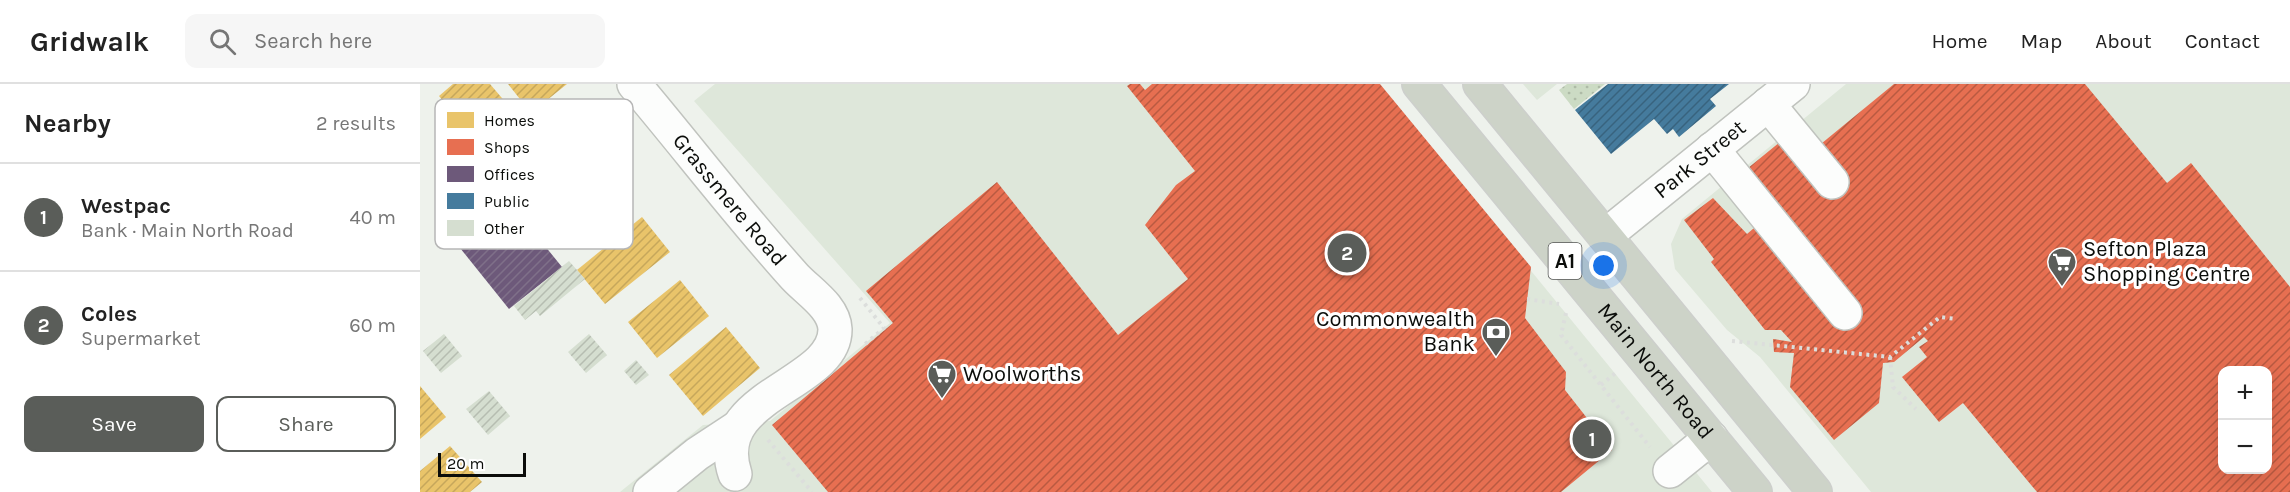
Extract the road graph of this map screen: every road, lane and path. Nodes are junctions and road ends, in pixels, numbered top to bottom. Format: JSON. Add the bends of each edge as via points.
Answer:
{"nodes":[{"id":1,"x":634,"y":84,"type":"edge"},
{"id":2,"x":1419,"y":84,"type":"edge"},
{"id":3,"x":1480,"y":84,"type":"edge"},
{"id":4,"x":1793,"y":84,"type":"edge"},
{"id":5,"x":1768,"y":104,"type":"junction"},
{"id":6,"x":1712,"y":149,"type":"junction"},
{"id":7,"x":1832,"y":182,"type":"dead end"},
{"id":8,"x":1605,"y":236,"type":"junction"},
{"id":9,"x":1527,"y":299,"type":"dead end"},
{"id":10,"x":1845,"y":313,"type":"dead end"},
{"id":11,"x":1956,"y":319,"type":"dead end"},
{"id":12,"x":1729,"y":340,"type":"dead end"},
{"id":13,"x":1890,"y":357,"type":"junction"},
{"id":14,"x":1621,"y":369,"type":"dead end"},
{"id":15,"x":1601,"y":385,"type":"junction"},
{"id":16,"x":1916,"y":409,"type":"dead end"},
{"id":17,"x":738,"y":427,"type":"junction"},
{"id":18,"x":1711,"y":438,"type":"junction"},
{"id":19,"x":1670,"y":471,"type":"joint"},
{"id":20,"x":735,"y":474,"type":"dead end"},
{"id":21,"x":650,"y":492,"type":"edge"},
{"id":22,"x":1755,"y":492,"type":"edge"},
{"id":23,"x":1815,"y":492,"type":"edge"}],
"edges":[{"from":1,"to":17,"type":"street","name":"Grassmere Road","via":[[795,277],[830,312],[835,328],[828,350],[818,361],[753,410]]},
{"from":2,"to":18,"type":"highway","name":"Main North Road","number":"A1"},
{"from":3,"to":8,"type":"highway","name":"Main North Road","number":"A1"},
{"from":4,"to":5,"type":"street","name":"Park Street"},
{"from":5,"to":6,"type":"street","name":"Park Street"},
{"from":5,"to":7,"type":"street"},
{"from":6,"to":8,"type":"street","name":"Park Street"},
{"from":6,"to":10,"type":"street"},
{"from":8,"to":23,"type":"highway","name":"Main North Road","number":"A1"},
{"from":9,"to":15,"type":"path","via":[[1568,305],[1561,335]]},
{"from":11,"to":13,"type":"path","via":[[1940,317]]},
{"from":12,"to":13,"type":"path"},
{"from":13,"to":16,"type":"path","via":[[1893,387]]},
{"from":14,"to":15,"type":"path"},
{"from":15,"to":19,"type":"path"},
{"from":17,"to":20,"type":"street","via":[[729,458]]},
{"from":17,"to":21,"type":"street"},
{"from":18,"to":19,"type":"street"},
{"from":18,"to":22,"type":"highway","name":"Main North Road","number":"A1"}]}
